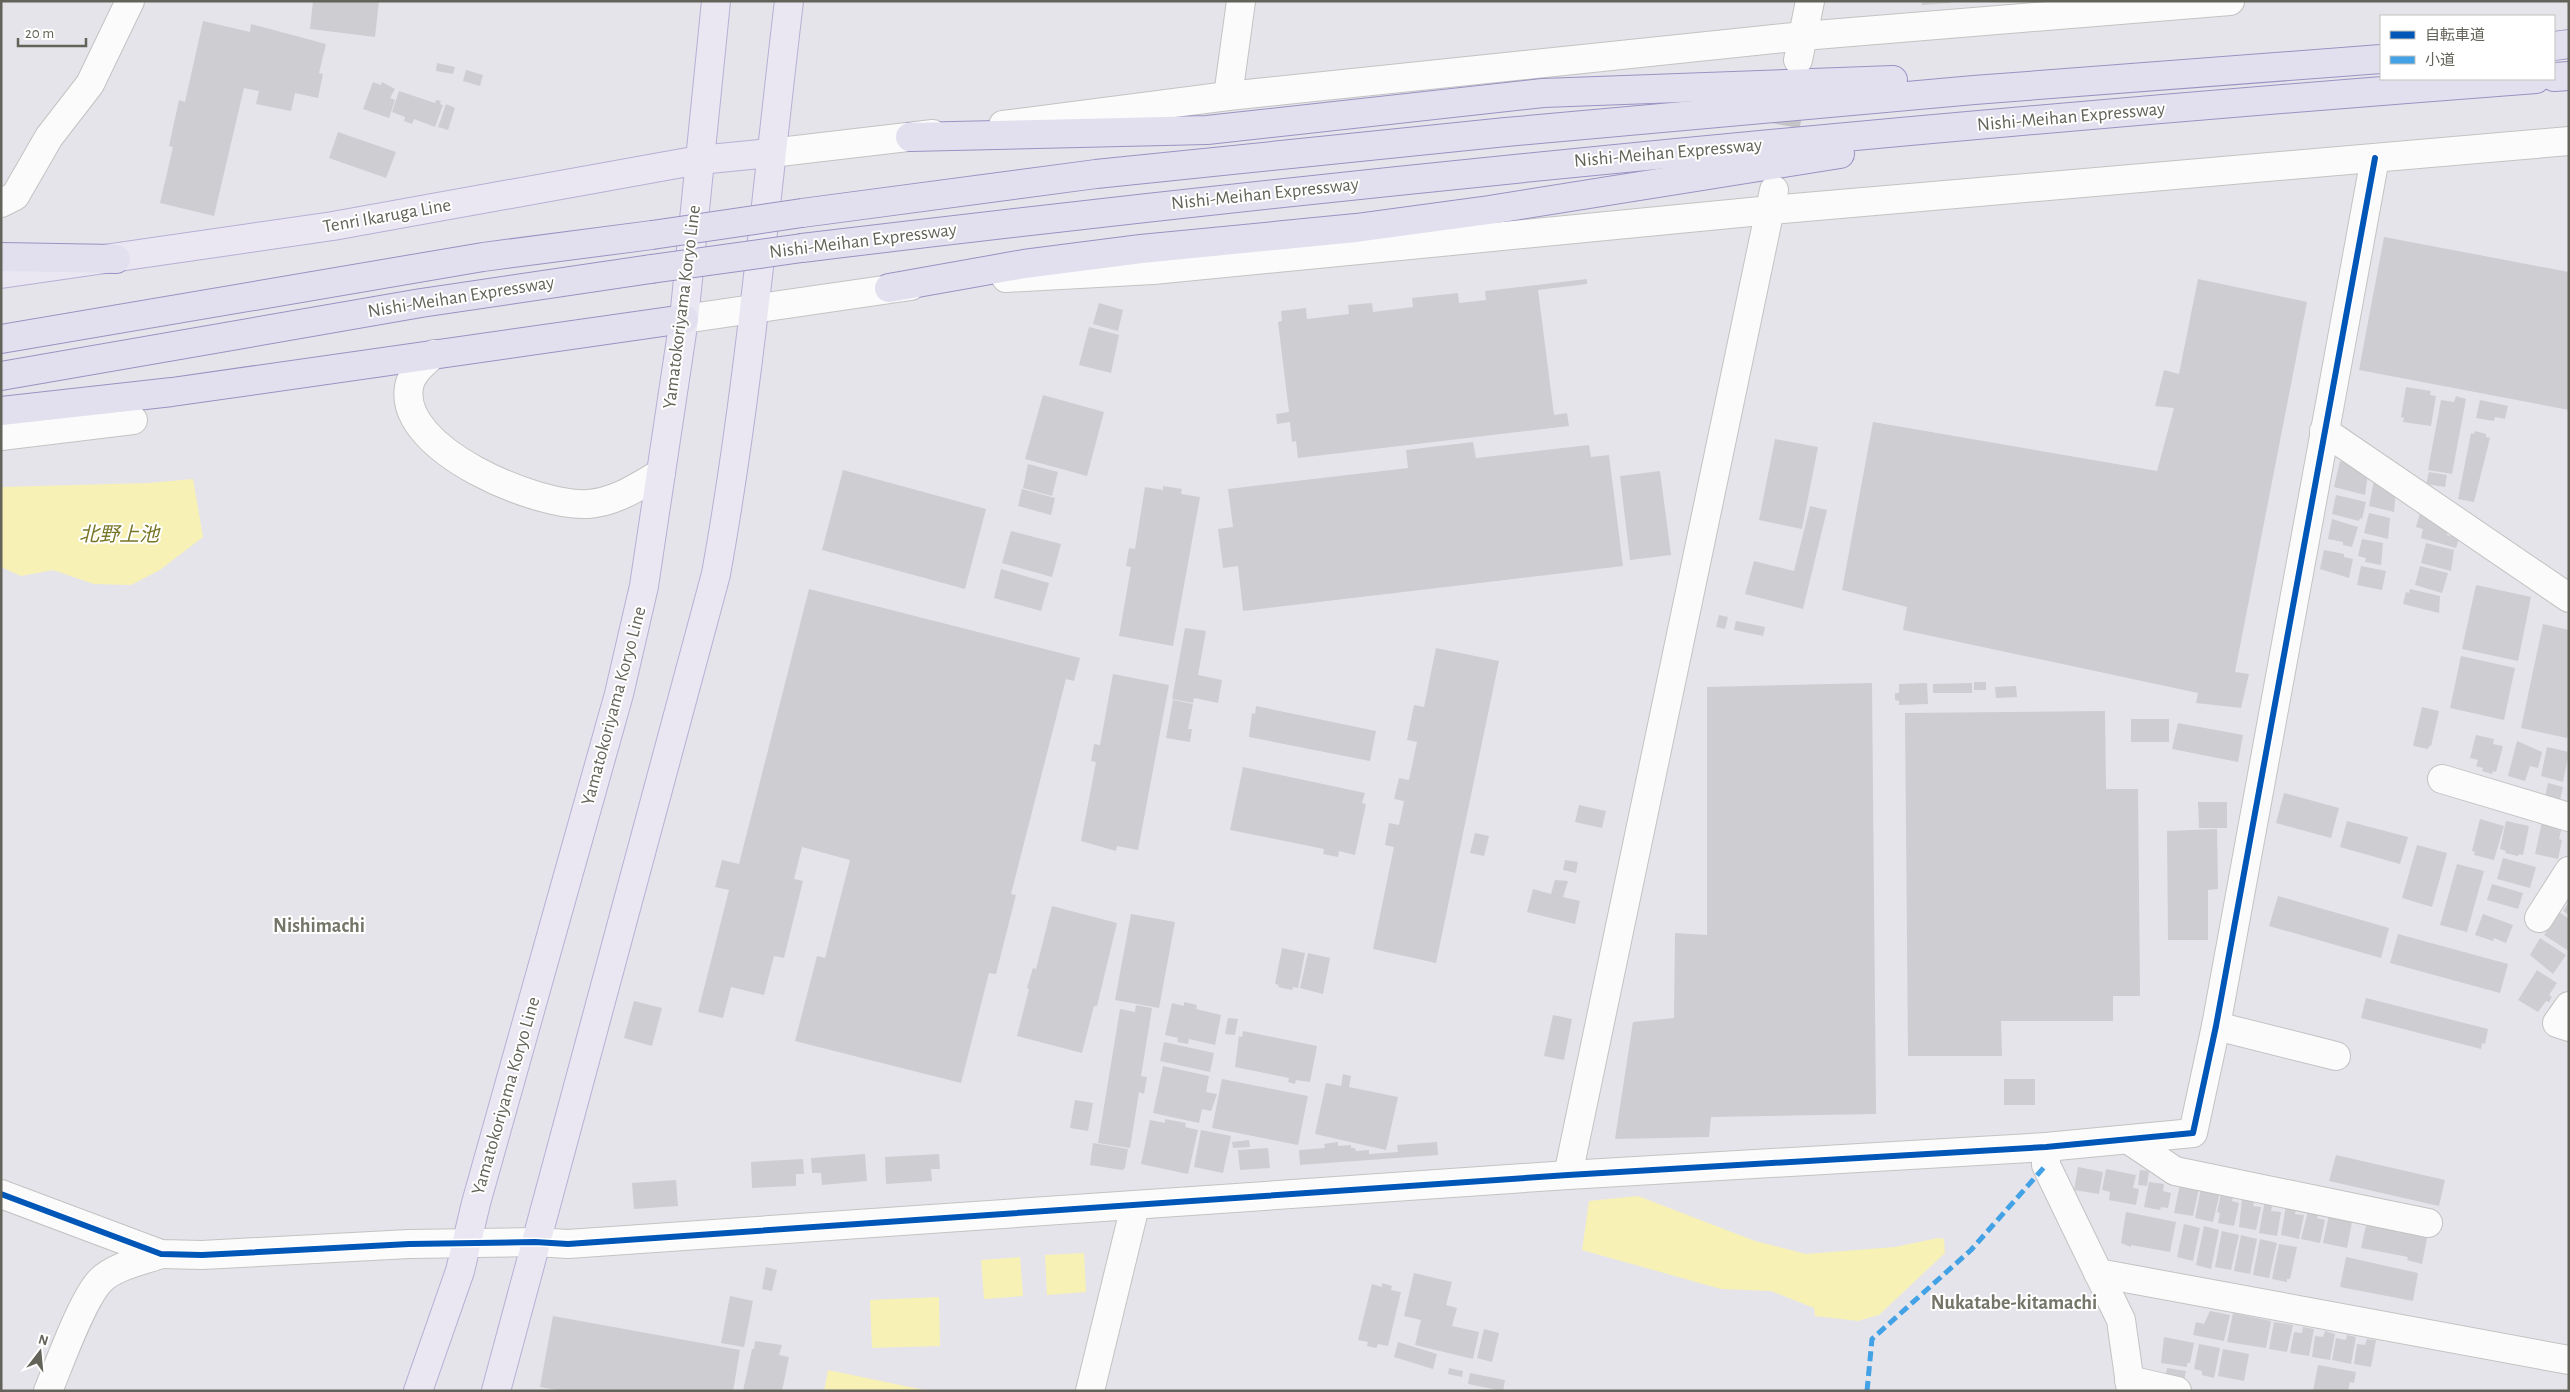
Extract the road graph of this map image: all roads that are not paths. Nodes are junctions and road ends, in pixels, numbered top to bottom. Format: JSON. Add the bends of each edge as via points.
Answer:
{"nodes":[{"id":1,"x":130,"y":1,"type":"edge"},
{"id":2,"x":716,"y":1,"type":"edge"},
{"id":3,"x":789,"y":1,"type":"edge"},
{"id":4,"x":1241,"y":1,"type":"edge"},
{"id":5,"x":1810,"y":1,"type":"edge"},
{"id":6,"x":2230,"y":1,"type":"edge"},
{"id":7,"x":2569,"y":44,"type":"edge"},
{"id":8,"x":2555,"y":46,"type":"edge"},
{"id":9,"x":1801,"y":48,"type":"junction"},
{"id":10,"x":2380,"y":59,"type":"edge"},
{"id":11,"x":2350,"y":61,"type":"junction"},
{"id":12,"x":2569,"y":76,"type":"edge"},
{"id":13,"x":2555,"y":77,"type":"edge"},
{"id":14,"x":2524,"y":80,"type":"edge"},
{"id":15,"x":1228,"y":96,"type":"junction"},
{"id":16,"x":2046,"y":119,"type":"junction"},
{"id":17,"x":910,"y":137,"type":"junction"},
{"id":18,"x":2569,"y":141,"type":"edge"},
{"id":19,"x":771,"y":153,"type":"junction"},
{"id":20,"x":2375,"y":158,"type":"junction"},
{"id":21,"x":699,"y":160,"type":"junction"},
{"id":22,"x":1773,"y":200,"type":"junction"},
{"id":23,"x":1,"y":202,"type":"edge"},
{"id":24,"x":1,"y":257,"type":"edge"},
{"id":25,"x":484,"y":257,"type":"junction"},
{"id":26,"x":116,"y":259,"type":"junction"},
{"id":27,"x":1,"y":274,"type":"edge"},
{"id":28,"x":889,"y":288,"type":"junction"},
{"id":29,"x":754,"y":309,"type":"junction"},
{"id":30,"x":684,"y":319,"type":"junction"},
{"id":31,"x":1,"y":320,"type":"edge"},
{"id":32,"x":1,"y":339,"type":"edge"},
{"id":33,"x":434,"y":354,"type":"junction"},
{"id":34,"x":1,"y":376,"type":"edge"},
{"id":35,"x":1,"y":411,"type":"edge"},
{"id":36,"x":133,"y":420,"type":"dead end"},
{"id":37,"x":2324,"y":431,"type":"junction"},
{"id":38,"x":1,"y":436,"type":"edge"},
{"id":39,"x":661,"y":473,"type":"junction"},
{"id":40,"x":2569,"y":598,"type":"edge"},
{"id":41,"x":2442,"y":778,"type":"dead end"},
{"id":42,"x":2569,"y":816,"type":"edge"},
{"id":43,"x":2569,"y":871,"type":"edge"},
{"id":44,"x":2539,"y":918,"type":"dead end"},
{"id":45,"x":2569,"y":1006,"type":"edge"},
{"id":46,"x":2216,"y":1026,"type":"junction"},
{"id":47,"x":2569,"y":1027,"type":"edge"},
{"id":48,"x":2336,"y":1056,"type":"dead end"},
{"id":49,"x":2129,"y":1140,"type":"junction"},
{"id":50,"x":2046,"y":1146,"type":"junction"},
{"id":51,"x":1568,"y":1176,"type":"junction"},
{"id":52,"x":1,"y":1194,"type":"edge"},
{"id":53,"x":1135,"y":1206,"type":"junction"},
{"id":54,"x":2428,"y":1223,"type":"dead end"},
{"id":55,"x":535,"y":1242,"type":"junction"},
{"id":56,"x":466,"y":1244,"type":"junction"},
{"id":57,"x":161,"y":1254,"type":"junction"},
{"id":58,"x":2098,"y":1273,"type":"junction"},
{"id":59,"x":2569,"y":1360,"type":"edge"},
{"id":60,"x":2130,"y":1385,"type":"edge"},
{"id":61,"x":48,"y":1391,"type":"edge"},
{"id":62,"x":418,"y":1391,"type":"edge"},
{"id":63,"x":496,"y":1391,"type":"edge"},
{"id":64,"x":1090,"y":1391,"type":"edge"},
{"id":65,"x":2177,"y":1391,"type":"edge"}],
"edges":[{"from":1,"to":23,"type":"street","via":[[90,84],[49,136],[15,196]]},
{"from":2,"to":21,"type":"main road","name":"Yamatokoriyama Koryo Line"},
{"from":3,"to":19,"type":"main road"},
{"from":4,"to":15,"type":"street"},
{"from":5,"to":9,"type":"street"},
{"from":6,"to":9,"type":"street"},
{"from":7,"to":8,"type":"highway"},
{"from":9,"to":15,"type":"street"},
{"from":10,"to":11,"type":"highway","name":"Nishi-Meihan Expressway"},
{"from":11,"to":17,"type":"highway","via":[[1543,92],[1207,130]]},
{"from":11,"to":25,"type":"highway","name":"Nishi-Meihan Expressway","bridge":true,"via":[[1974,90],[1506,132],[1096,174]]},
{"from":12,"to":13,"type":"highway"},
{"from":14,"to":16,"type":"highway","name":"Nishi-Meihan Expressway"},
{"from":15,"to":17,"type":"street"},
{"from":16,"to":28,"type":"highway","via":[[1489,210],[1356,228],[1024,264]]},
{"from":16,"to":34,"type":"highway","name":"Nishi-Meihan Expressway","bridge":true,"via":[[1508,168],[802,248],[411,304]]},
{"from":17,"to":19,"type":"street"},
{"from":18,"to":20,"type":"street"},
{"from":19,"to":21,"type":"main road","name":"Tenri Ikaruga Line"},
{"from":19,"to":29,"type":"main road"},
{"from":20,"to":22,"type":"street"},
{"from":20,"to":37,"type":"street"},
{"from":21,"to":26,"type":"main road","name":"Tenri Ikaruga Line","via":[[332,226]]},
{"from":21,"to":30,"type":"main road","name":"Yamatokoriyama Koryo Line"},
{"from":22,"to":28,"type":"street","via":[[1153,270],[1019,276]]},
{"from":22,"to":51,"type":"street"},
{"from":24,"to":26,"type":"highway"},
{"from":25,"to":31,"type":"highway","via":[[369,266]]},
{"from":25,"to":32,"type":"highway","name":"Nishi-Meihan Expressway"},
{"from":26,"to":27,"type":"main road","name":"Tenri Ikaruga Line"},
{"from":28,"to":29,"type":"street"},
{"from":29,"to":30,"type":"street"},
{"from":29,"to":55,"type":"main road","via":[[728,510],[716,574]]},
{"from":30,"to":33,"type":"highway"},
{"from":30,"to":39,"type":"main road","name":"Yamatokoriyama Koryo Line"},
{"from":33,"to":35,"type":"highway","via":[[172,392]]},
{"from":33,"to":39,"type":"street","via":[[416,370],[409,386],[409,404],[416,422],[440,446],[466,465],[525,493],[559,502],[588,504],[618,498]]},
{"from":36,"to":38,"type":"street"},
{"from":37,"to":40,"type":"street"},
{"from":37,"to":46,"type":"street"},
{"from":39,"to":56,"type":"main road","name":"Yamatokoriyama Koryo Line","via":[[644,586],[619,694]]},
{"from":41,"to":42,"type":"street"},
{"from":43,"to":44,"type":"street"},
{"from":45,"to":47,"type":"street","via":[[2557,1023]]},
{"from":46,"to":48,"type":"street"},
{"from":46,"to":49,"type":"street","via":[[2193,1133]]},
{"from":49,"to":50,"type":"street"},
{"from":49,"to":54,"type":"street","via":[[2175,1171]]},
{"from":50,"to":51,"type":"street"},
{"from":50,"to":58,"type":"street","via":[[2046,1165]]},
{"from":51,"to":53,"type":"street"},
{"from":52,"to":57,"type":"street"},
{"from":53,"to":55,"type":"street","via":[[568,1244]]},
{"from":53,"to":64,"type":"street"},
{"from":55,"to":56,"type":"street"},
{"from":55,"to":63,"type":"main road"},
{"from":56,"to":57,"type":"street"},
{"from":56,"to":62,"type":"main road","name":"Yamatokoriyama Koryo Line","via":[[460,1271]]},
{"from":57,"to":61,"type":"street","via":[[117,1270],[101,1280],[89,1296]]},
{"from":58,"to":59,"type":"street"},
{"from":58,"to":60,"type":"street","via":[[2121,1320]]},
{"from":60,"to":65,"type":"street"}]}
